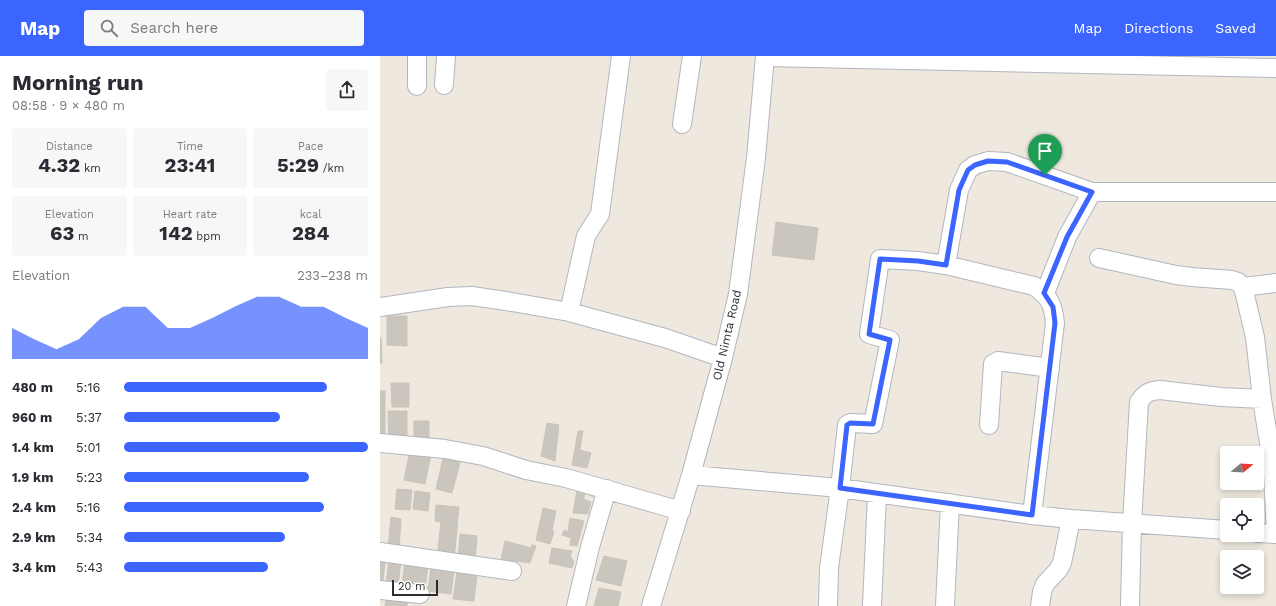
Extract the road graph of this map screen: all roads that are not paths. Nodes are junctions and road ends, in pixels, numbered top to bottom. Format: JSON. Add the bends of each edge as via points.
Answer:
{"nodes":[{"id":1,"x":417,"y":56,"type":"edge"},
{"id":2,"x":446,"y":56,"type":"edge"},
{"id":3,"x":621,"y":56,"type":"edge"},
{"id":4,"x":692,"y":56,"type":"edge"},
{"id":5,"x":765,"y":57,"type":"edge"},
{"id":6,"x":998,"y":59,"type":"edge"},
{"id":7,"x":1276,"y":68,"type":"edge"},
{"id":8,"x":444,"y":85,"type":"dead end"},
{"id":9,"x":417,"y":86,"type":"dead end"},
{"id":10,"x":682,"y":124,"type":"dead end"},
{"id":11,"x":1092,"y":192,"type":"junction"},
{"id":12,"x":1276,"y":192,"type":"edge"},
{"id":13,"x":1099,"y":258,"type":"dead end"},
{"id":14,"x":946,"y":265,"type":"junction"},
{"id":15,"x":1276,"y":282,"type":"edge"},
{"id":16,"x":1243,"y":287,"type":"junction"},
{"id":17,"x":1044,"y":293,"type":"junction"},
{"id":18,"x":380,"y":308,"type":"edge"},
{"id":19,"x":569,"y":312,"type":"junction"},
{"id":20,"x":723,"y":358,"type":"junction"},
{"id":21,"x":1050,"y":368,"type":"junction"},
{"id":22,"x":1262,"y":399,"type":"junction"},
{"id":23,"x":989,"y":425,"type":"dead end"},
{"id":24,"x":380,"y":443,"type":"edge"},
{"id":25,"x":691,"y":475,"type":"junction"},
{"id":26,"x":840,"y":488,"type":"junction"},
{"id":27,"x":607,"y":489,"type":"junction"},
{"id":28,"x":877,"y":494,"type":"junction"},
{"id":29,"x":950,"y":503,"type":"junction"},
{"id":30,"x":681,"y":511,"type":"junction"},
{"id":31,"x":1032,"y":515,"type":"junction"},
{"id":32,"x":1071,"y":519,"type":"junction"},
{"id":33,"x":1132,"y":523,"type":"junction"},
{"id":34,"x":1220,"y":529,"type":"edge"},
{"id":35,"x":1264,"y":532,"type":"edge"},
{"id":36,"x":1276,"y":533,"type":"edge"},
{"id":37,"x":380,"y":552,"type":"edge"},
{"id":38,"x":512,"y":571,"type":"dead end"},
{"id":39,"x":380,"y":590,"type":"edge"},
{"id":40,"x":420,"y":594,"type":"dead end"},
{"id":41,"x":576,"y":606,"type":"edge"},
{"id":42,"x":651,"y":606,"type":"edge"},
{"id":43,"x":828,"y":606,"type":"edge"},
{"id":44,"x":872,"y":606,"type":"edge"},
{"id":45,"x":945,"y":606,"type":"edge"},
{"id":46,"x":1040,"y":606,"type":"edge"},
{"id":47,"x":1130,"y":606,"type":"edge"}],
"edges":[{"from":1,"to":9,"type":"street"},
{"from":2,"to":8,"type":"street"},
{"from":3,"to":19,"type":"street","via":[[600,214],[586,236]]},
{"from":4,"to":10,"type":"street"},
{"from":5,"to":6,"type":"street"},
{"from":5,"to":20,"type":"street","name":"Old Nimta Road","via":[[756,158],[738,294]]},
{"from":6,"to":7,"type":"street"},
{"from":11,"to":12,"type":"street"},
{"from":11,"to":14,"type":"street","via":[[1007,162],[988,161],[975,165],[968,170],[959,190]]},
{"from":11,"to":17,"type":"street","via":[[1067,237]]},
{"from":13,"to":16,"type":"street","via":[[1176,275],[1232,280]]},
{"from":14,"to":17,"type":"street","via":[[1034,286]]},
{"from":14,"to":26,"type":"street","via":[[880,259],[869,334],[890,340],[873,424],[847,425]]},
{"from":15,"to":16,"type":"street"},
{"from":16,"to":22,"type":"street","via":[[1255,337]]},
{"from":17,"to":21,"type":"street","via":[[1053,307],[1055,323]]},
{"from":18,"to":19,"type":"street","via":[[448,296],[472,296]]},
{"from":19,"to":20,"type":"street","via":[[665,338]]},
{"from":20,"to":25,"type":"street","name":"Old Nimta Road"},
{"from":21,"to":23,"type":"street","via":[[995,362]]},
{"from":21,"to":31,"type":"street"},
{"from":22,"to":33,"type":"street","via":[[1160,390],[1150,391],[1144,395],[1140,402]]},
{"from":22,"to":36,"type":"street","via":[[1270,443]]},
{"from":24,"to":27,"type":"street","via":[[445,449],[483,456],[526,470]]},
{"from":25,"to":26,"type":"street"},
{"from":25,"to":30,"type":"street","name":"Old Nimta Road"},
{"from":26,"to":28,"type":"street"},
{"from":26,"to":43,"type":"street","via":[[828,568]]},
{"from":27,"to":30,"type":"street"},
{"from":27,"to":41,"type":"street"},
{"from":28,"to":29,"type":"street"},
{"from":28,"to":44,"type":"street"},
{"from":29,"to":31,"type":"street"},
{"from":29,"to":45,"type":"street"},
{"from":30,"to":42,"type":"street","name":"Old Nimta Road"},
{"from":31,"to":32,"type":"street"},
{"from":32,"to":33,"type":"street"},
{"from":32,"to":46,"type":"street","via":[[1062,563],[1045,584]]},
{"from":33,"to":34,"type":"street"},
{"from":33,"to":47,"type":"street"},
{"from":35,"to":36,"type":"street"},
{"from":37,"to":38,"type":"street"},
{"from":39,"to":40,"type":"street"}]}
